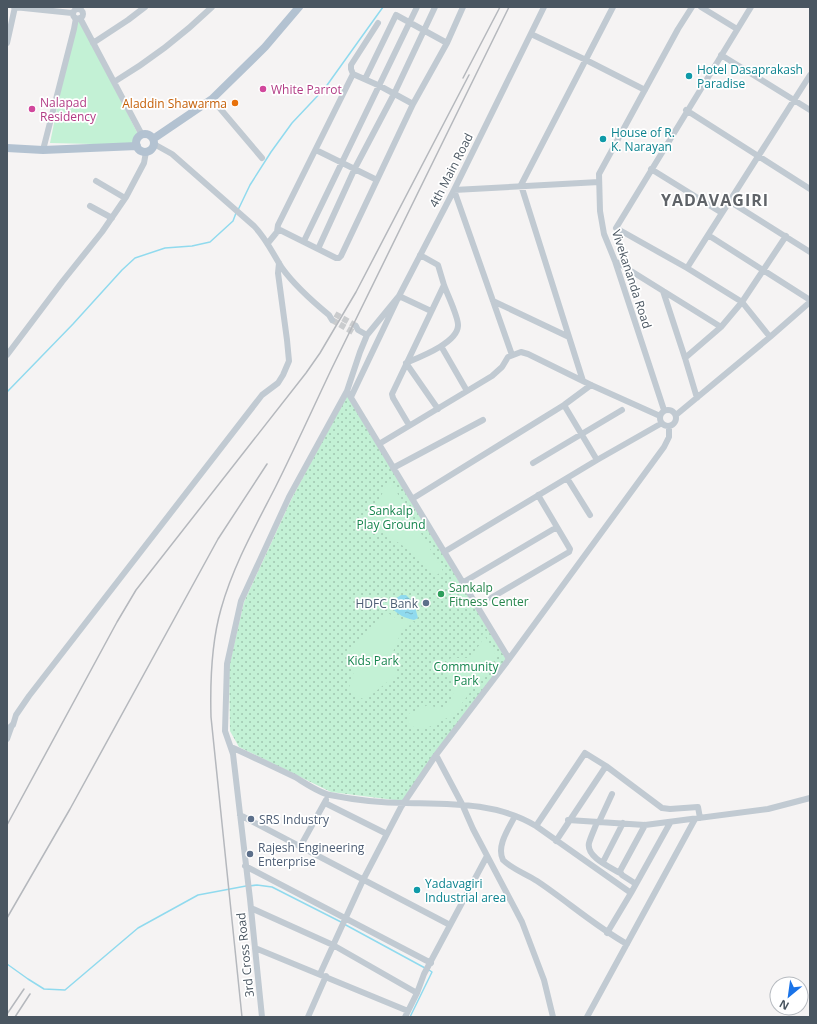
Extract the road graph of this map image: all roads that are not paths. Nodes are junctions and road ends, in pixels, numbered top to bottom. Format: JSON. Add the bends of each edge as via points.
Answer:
{"nodes":[{"id":1,"x":15,"y":7,"type":"edge"},
{"id":2,"x":145,"y":7,"type":"edge"},
{"id":3,"x":212,"y":7,"type":"edge"},
{"id":4,"x":299,"y":7,"type":"edge"},
{"id":5,"x":417,"y":7,"type":"edge"},
{"id":6,"x":435,"y":7,"type":"edge"},
{"id":7,"x":463,"y":7,"type":"edge"},
{"id":8,"x":544,"y":7,"type":"edge"},
{"id":9,"x":613,"y":7,"type":"edge"},
{"id":10,"x":692,"y":7,"type":"edge"},
{"id":11,"x":701,"y":7,"type":"edge"},
{"id":12,"x":751,"y":7,"type":"edge"},
{"id":13,"x":79,"y":11,"type":"edge"},
{"id":14,"x":378,"y":23,"type":"dead end"},
{"id":15,"x":410,"y":23,"type":"junction"},
{"id":16,"x":737,"y":29,"type":"junction"},
{"id":17,"x":423,"y":30,"type":"junction"},
{"id":18,"x":531,"y":34,"type":"junction"},
{"id":19,"x":93,"y":42,"type":"junction"},
{"id":20,"x":7,"y":43,"type":"edge"},
{"id":21,"x":447,"y":43,"type":"junction"},
{"id":22,"x":721,"y":55,"type":"junction"},
{"id":23,"x":586,"y":60,"type":"junction"},
{"id":24,"x":353,"y":74,"type":"junction"},
{"id":25,"x":810,"y":75,"type":"edge"},
{"id":26,"x":365,"y":79,"type":"junction"},
{"id":27,"x":114,"y":82,"type":"junction"},
{"id":28,"x":380,"y":86,"type":"junction"},
{"id":29,"x":645,"y":90,"type":"junction"},
{"id":30,"x":394,"y":94,"type":"junction"},
{"id":31,"x":212,"y":99,"type":"junction"},
{"id":32,"x":794,"y":100,"type":"junction"},
{"id":33,"x":413,"y":104,"type":"junction"},
{"id":34,"x":686,"y":110,"type":"junction"},
{"id":35,"x":810,"y":110,"type":"edge"},
{"id":36,"x":142,"y":135,"type":"junction"},
{"id":37,"x":154,"y":141,"type":"junction"},
{"id":38,"x":137,"y":146,"type":"junction"},
{"id":39,"x":7,"y":148,"type":"edge"},
{"id":40,"x":43,"y":150,"type":"junction"},
{"id":41,"x":316,"y":150,"type":"junction"},
{"id":42,"x":146,"y":152,"type":"junction"},
{"id":43,"x":758,"y":156,"type":"junction"},
{"id":44,"x":262,"y":158,"type":"dead end"},
{"id":45,"x":341,"y":162,"type":"junction"},
{"id":46,"x":355,"y":168,"type":"junction"},
{"id":47,"x":651,"y":169,"type":"junction"},
{"id":48,"x":377,"y":180,"type":"junction"},
{"id":49,"x":96,"y":181,"type":"dead end"},
{"id":50,"x":599,"y":182,"type":"junction"},
{"id":51,"x":521,"y":185,"type":"junction"},
{"id":52,"x":810,"y":189,"type":"edge"},
{"id":53,"x":454,"y":190,"type":"junction"},
{"id":54,"x":125,"y":198,"type":"junction"},
{"id":55,"x":729,"y":201,"type":"junction"},
{"id":56,"x":90,"y":206,"type":"dead end"},
{"id":57,"x":722,"y":213,"type":"junction"},
{"id":58,"x":112,"y":218,"type":"junction"},
{"id":59,"x":604,"y":225,"type":"junction"},
{"id":60,"x":616,"y":228,"type":"junction"},
{"id":61,"x":277,"y":232,"type":"junction"},
{"id":62,"x":708,"y":235,"type":"junction"},
{"id":63,"x":786,"y":236,"type":"junction"},
{"id":64,"x":304,"y":241,"type":"junction"},
{"id":65,"x":268,"y":243,"type":"junction"},
{"id":66,"x":318,"y":249,"type":"junction"},
{"id":67,"x":810,"y":252,"type":"edge"},
{"id":68,"x":420,"y":255,"type":"junction"},
{"id":69,"x":615,"y":261,"type":"junction"},
{"id":70,"x":280,"y":263,"type":"junction"},
{"id":71,"x":687,"y":268,"type":"junction"},
{"id":72,"x":763,"y":270,"type":"junction"},
{"id":73,"x":444,"y":285,"type":"junction"},
{"id":74,"x":663,"y":291,"type":"junction"},
{"id":75,"x":399,"y":296,"type":"junction"},
{"id":76,"x":493,"y":301,"type":"junction"},
{"id":77,"x":810,"y":301,"type":"edge"},
{"id":78,"x":742,"y":302,"type":"junction"},
{"id":79,"x":431,"y":311,"type":"junction"},
{"id":80,"x":332,"y":316,"type":"tunnel mouth"},
{"id":81,"x":721,"y":327,"type":"junction"},
{"id":82,"x":356,"y":330,"type":"tunnel mouth"},
{"id":83,"x":367,"y":335,"type":"junction"},
{"id":84,"x":569,"y":337,"type":"junction"},
{"id":85,"x":770,"y":337,"type":"junction"},
{"id":86,"x":441,"y":346,"type":"junction"},
{"id":87,"x":7,"y":355,"type":"edge"},
{"id":88,"x":512,"y":355,"type":"junction"},
{"id":89,"x":685,"y":358,"type":"junction"},
{"id":90,"x":406,"y":363,"type":"junction"},
{"id":91,"x":582,"y":381,"type":"junction"},
{"id":92,"x":591,"y":385,"type":"junction"},
{"id":93,"x":347,"y":391,"type":"junction"},
{"id":94,"x":467,"y":391,"type":"junction"},
{"id":95,"x":351,"y":397,"type":"junction"},
{"id":96,"x":697,"y":398,"type":"junction"},
{"id":97,"x":564,"y":405,"type":"junction"},
{"id":98,"x":438,"y":409,"type":"junction"},
{"id":99,"x":622,"y":410,"type":"dead end"},
{"id":100,"x":662,"y":413,"type":"junction"},
{"id":101,"x":676,"y":415,"type":"junction"},
{"id":102,"x":484,"y":420,"type":"dead end"},
{"id":103,"x":662,"y":423,"type":"junction"},
{"id":104,"x":410,"y":425,"type":"junction"},
{"id":105,"x":669,"y":426,"type":"junction"},
{"id":106,"x":581,"y":435,"type":"junction"},
{"id":107,"x":379,"y":444,"type":"junction"},
{"id":108,"x":597,"y":460,"type":"junction"},
{"id":109,"x":533,"y":463,"type":"dead end"},
{"id":110,"x":393,"y":468,"type":"junction"},
{"id":111,"x":567,"y":478,"type":"junction"},
{"id":112,"x":538,"y":495,"type":"junction"},
{"id":113,"x":412,"y":499,"type":"junction"},
{"id":114,"x":590,"y":516,"type":"dead end"},
{"id":115,"x":557,"y":527,"type":"junction"},
{"id":116,"x":444,"y":552,"type":"junction"},
{"id":117,"x":462,"y":583,"type":"junction"},
{"id":118,"x":491,"y":598,"type":"dead end"},
{"id":119,"x":508,"y":659,"type":"junction"},
{"id":120,"x":10,"y":727,"type":"edge"},
{"id":121,"x":7,"y":739,"type":"edge"},
{"id":122,"x":231,"y":747,"type":"junction"},
{"id":123,"x":436,"y":755,"type":"junction"},
{"id":124,"x":606,"y":766,"type":"junction"},
{"id":125,"x":612,"y":794,"type":"dead end"},
{"id":126,"x":328,"y":795,"type":"junction"},
{"id":127,"x":810,"y":798,"type":"edge"},
{"id":128,"x":325,"y":803,"type":"junction"},
{"id":129,"x":404,"y":803,"type":"junction"},
{"id":130,"x":462,"y":804,"type":"junction"},
{"id":131,"x":240,"y":815,"type":"junction"},
{"id":132,"x":516,"y":816,"type":"junction"},
{"id":133,"x":697,"y":819,"type":"junction"},
{"id":134,"x":568,"y":820,"type":"junction"},
{"id":135,"x":598,"y":822,"type":"junction"},
{"id":136,"x":670,"y":823,"type":"junction"},
{"id":137,"x":623,"y":824,"type":"junction"},
{"id":138,"x":645,"y":825,"type":"junction"},
{"id":139,"x":536,"y":826,"type":"junction"},
{"id":140,"x":387,"y":834,"type":"junction"},
{"id":141,"x":556,"y":841,"type":"junction"},
{"id":142,"x":300,"y":847,"type":"junction"},
{"id":143,"x":487,"y":856,"type":"junction"},
{"id":144,"x":501,"y":858,"type":"junction"},
{"id":145,"x":603,"y":862,"type":"junction"},
{"id":146,"x":491,"y":863,"type":"junction"},
{"id":147,"x":245,"y":866,"type":"junction"},
{"id":148,"x":620,"y":873,"type":"junction"},
{"id":149,"x":363,"y":880,"type":"junction"},
{"id":150,"x":636,"y":884,"type":"junction"},
{"id":151,"x":631,"y":893,"type":"junction"},
{"id":152,"x":251,"y":908,"type":"junction"},
{"id":153,"x":345,"y":919,"type":"junction"},
{"id":154,"x":450,"y":925,"type":"junction"},
{"id":155,"x":607,"y":932,"type":"junction"},
{"id":156,"x":627,"y":944,"type":"junction"},
{"id":157,"x":333,"y":945,"type":"junction"},
{"id":158,"x":255,"y":948,"type":"junction"},
{"id":159,"x":430,"y":964,"type":"junction"},
{"id":160,"x":323,"y":975,"type":"junction"},
{"id":161,"x":417,"y":993,"type":"junction"},
{"id":162,"x":408,"y":1011,"type":"junction"},
{"id":163,"x":262,"y":1017,"type":"edge"},
{"id":164,"x":308,"y":1017,"type":"edge"},
{"id":165,"x":405,"y":1017,"type":"edge"},
{"id":166,"x":553,"y":1017,"type":"edge"},
{"id":167,"x":587,"y":1017,"type":"edge"}],
"edges":[{"from":1,"to":13,"type":"street"},
{"from":1,"to":20,"type":"street"},
{"from":2,"to":19,"type":"street"},
{"from":3,"to":27,"type":"street","via":[[166,46]]},
{"from":4,"to":31,"type":"main road","via":[[265,47]]},
{"from":5,"to":15,"type":"street"},
{"from":6,"to":17,"type":"street"},
{"from":7,"to":21,"type":"street"},
{"from":8,"to":18,"type":"street","name":"4th Main Road"},
{"from":9,"to":23,"type":"street"},
{"from":10,"to":29,"type":"street","name":"Vivekananda Road"},
{"from":11,"to":16,"type":"street"},
{"from":12,"to":16,"type":"street"},
{"from":13,"to":19,"type":"street"},
{"from":13,"to":40,"type":"street"},
{"from":14,"to":24,"type":"street","via":[[351,65]]},
{"from":15,"to":17,"type":"street"},
{"from":15,"to":26,"type":"street","via":[[396,15]]},
{"from":15,"to":28,"type":"street"},
{"from":16,"to":22,"type":"street"},
{"from":17,"to":21,"type":"street"},
{"from":17,"to":30,"type":"street"},
{"from":18,"to":23,"type":"street"},
{"from":18,"to":53,"type":"street","name":"4th Main Road"},
{"from":19,"to":27,"type":"street"},
{"from":21,"to":33,"type":"street"},
{"from":22,"to":32,"type":"street"},
{"from":22,"to":34,"type":"street"},
{"from":23,"to":29,"type":"street"},
{"from":23,"to":51,"type":"street"},
{"from":24,"to":26,"type":"street"},
{"from":24,"to":41,"type":"street"},
{"from":25,"to":32,"type":"street"},
{"from":26,"to":28,"type":"street"},
{"from":27,"to":36,"type":"street"},
{"from":28,"to":30,"type":"street"},
{"from":28,"to":45,"type":"street"},
{"from":29,"to":50,"type":"street","name":"Vivekananda Road","via":[[599,174]]},
{"from":30,"to":33,"type":"street"},
{"from":30,"to":46,"type":"street"},
{"from":31,"to":37,"type":"main road"},
{"from":31,"to":44,"type":"street"},
{"from":32,"to":35,"type":"street"},
{"from":32,"to":43,"type":"street"},
{"from":33,"to":48,"type":"street"},
{"from":34,"to":43,"type":"street"},
{"from":34,"to":47,"type":"street"},
{"from":36,"to":37,"type":"main road","via":[[148,135]]},
{"from":36,"to":38,"type":"main road","via":[[137,141]]},
{"from":37,"to":42,"type":"main road","via":[[151,150]]},
{"from":37,"to":65,"type":"street","via":[[245,218]]},
{"from":38,"to":40,"type":"main road"},
{"from":38,"to":42,"type":"main road"},
{"from":39,"to":40,"type":"main road"},
{"from":41,"to":45,"type":"street"},
{"from":41,"to":61,"type":"street","via":[[278,225]]},
{"from":42,"to":54,"type":"street","via":[[144,163]]},
{"from":43,"to":52,"type":"street"},
{"from":43,"to":55,"type":"street"},
{"from":45,"to":46,"type":"street"},
{"from":45,"to":64,"type":"street"},
{"from":46,"to":48,"type":"street"},
{"from":46,"to":66,"type":"street"},
{"from":47,"to":57,"type":"street"},
{"from":47,"to":60,"type":"street"},
{"from":48,"to":66,"type":"street","via":[[341,256],[336,258]]},
{"from":49,"to":54,"type":"street"},
{"from":50,"to":51,"type":"street"},
{"from":50,"to":59,"type":"street","name":"Vivekananda Road","via":[[600,211]]},
{"from":51,"to":53,"type":"street"},
{"from":51,"to":84,"type":"street"},
{"from":53,"to":68,"type":"street","name":"4th Main Road"},
{"from":53,"to":76,"type":"street"},
{"from":54,"to":58,"type":"street"},
{"from":55,"to":57,"type":"street"},
{"from":55,"to":63,"type":"street"},
{"from":56,"to":58,"type":"street"},
{"from":57,"to":62,"type":"street"},
{"from":58,"to":87,"type":"street"},
{"from":59,"to":60,"type":"street"},
{"from":59,"to":69,"type":"street","name":"Vivekananda Road","via":[[604,234]]},
{"from":60,"to":71,"type":"street"},
{"from":61,"to":64,"type":"street","via":[[280,230]]},
{"from":61,"to":65,"type":"street"},
{"from":62,"to":71,"type":"street"},
{"from":62,"to":72,"type":"street"},
{"from":63,"to":67,"type":"street"},
{"from":63,"to":72,"type":"street"},
{"from":64,"to":66,"type":"street"},
{"from":65,"to":70,"type":"street"},
{"from":68,"to":73,"type":"street","via":[[438,265]]},
{"from":68,"to":75,"type":"street","name":"4th Main Road"},
{"from":69,"to":74,"type":"street"},
{"from":69,"to":100,"type":"street","name":"Vivekananda Road"},
{"from":70,"to":80,"type":"street","via":[[300,289]]},
{"from":70,"to":120,"type":"street","via":[[278,273],[289,361],[283,376],[262,395],[202,472],[29,696]]},
{"from":71,"to":78,"type":"street"},
{"from":72,"to":77,"type":"street"},
{"from":72,"to":78,"type":"street"},
{"from":73,"to":79,"type":"street"},
{"from":73,"to":86,"type":"street","via":[[458,327],[451,338]]},
{"from":74,"to":81,"type":"street"},
{"from":74,"to":89,"type":"street"},
{"from":75,"to":79,"type":"street"},
{"from":75,"to":83,"type":"street","name":"4th Main Road"},
{"from":75,"to":95,"type":"street"},
{"from":76,"to":84,"type":"street"},
{"from":76,"to":88,"type":"street"},
{"from":77,"to":85,"type":"street"},
{"from":78,"to":81,"type":"street"},
{"from":78,"to":85,"type":"street"},
{"from":79,"to":90,"type":"street"},
{"from":81,"to":89,"type":"street"},
{"from":82,"to":83,"type":"street"},
{"from":83,"to":93,"type":"street","name":"4th Main Road"},
{"from":84,"to":91,"type":"street"},
{"from":85,"to":96,"type":"street"},
{"from":86,"to":90,"type":"street"},
{"from":86,"to":94,"type":"street"},
{"from":88,"to":91,"type":"street","via":[[520,352],[528,354]]},
{"from":88,"to":94,"type":"street","via":[[508,356],[502,367],[492,376]]},
{"from":89,"to":96,"type":"street"},
{"from":90,"to":98,"type":"street"},
{"from":90,"to":104,"type":"street","via":[[392,394]]},
{"from":91,"to":92,"type":"street"},
{"from":92,"to":97,"type":"street"},
{"from":92,"to":100,"type":"street"},
{"from":93,"to":95,"type":"street"},
{"from":93,"to":122,"type":"street","name":"4th Main Road","via":[[289,497],[241,601],[227,664],[226,730]]},
{"from":94,"to":98,"type":"street"},
{"from":95,"to":107,"type":"street"},
{"from":96,"to":101,"type":"street"},
{"from":97,"to":106,"type":"street"},
{"from":97,"to":113,"type":"street"},
{"from":98,"to":104,"type":"street"},
{"from":99,"to":106,"type":"street"},
{"from":100,"to":101,"type":"street","via":[[671,410]]},
{"from":100,"to":103,"type":"street"},
{"from":101,"to":105,"type":"street","via":[[675,422]]},
{"from":102,"to":110,"type":"street"},
{"from":103,"to":105,"type":"street"},
{"from":103,"to":108,"type":"street"},
{"from":104,"to":107,"type":"street"},
{"from":105,"to":119,"type":"street","via":[[669,437],[664,447]]},
{"from":106,"to":108,"type":"street"},
{"from":106,"to":109,"type":"street"},
{"from":107,"to":110,"type":"street"},
{"from":108,"to":111,"type":"street"},
{"from":110,"to":113,"type":"street"},
{"from":111,"to":112,"type":"street"},
{"from":111,"to":114,"type":"street"},
{"from":112,"to":115,"type":"street"},
{"from":112,"to":116,"type":"street"},
{"from":113,"to":116,"type":"street"},
{"from":115,"to":117,"type":"street"},
{"from":115,"to":118,"type":"street","via":[[570,549],[569,552]]},
{"from":116,"to":117,"type":"street"},
{"from":117,"to":119,"type":"street"},
{"from":119,"to":123,"type":"street"},
{"from":120,"to":121,"type":"street"},
{"from":122,"to":126,"type":"street"},
{"from":122,"to":131,"type":"street","name":"3rd Cross Road"},
{"from":123,"to":129,"type":"street"},
{"from":123,"to":130,"type":"street"},
{"from":124,"to":133,"type":"street","via":[[662,808],[698,807]]},
{"from":124,"to":134,"type":"street"},
{"from":124,"to":139,"type":"street","via":[[585,753]]},
{"from":125,"to":135,"type":"street"},
{"from":126,"to":128,"type":"street"},
{"from":126,"to":129,"type":"street"},
{"from":127,"to":133,"type":"street","via":[[768,809]]},
{"from":128,"to":140,"type":"street"},
{"from":128,"to":142,"type":"street"},
{"from":129,"to":130,"type":"street"},
{"from":129,"to":140,"type":"street"},
{"from":130,"to":132,"type":"street"},
{"from":130,"to":143,"type":"street"},
{"from":131,"to":142,"type":"street"},
{"from":131,"to":147,"type":"street","name":"3rd Cross Road"},
{"from":132,"to":139,"type":"street"},
{"from":132,"to":144,"type":"street","via":[[505,836]]},
{"from":133,"to":136,"type":"street"},
{"from":133,"to":156,"type":"street"},
{"from":134,"to":135,"type":"street"},
{"from":134,"to":141,"type":"street"},
{"from":135,"to":137,"type":"street"},
{"from":135,"to":145,"type":"street","via":[[589,847],[593,856]]},
{"from":136,"to":138,"type":"street"},
{"from":136,"to":150,"type":"street"},
{"from":137,"to":138,"type":"street"},
{"from":137,"to":145,"type":"street"},
{"from":138,"to":148,"type":"street"},
{"from":139,"to":141,"type":"street"},
{"from":140,"to":149,"type":"street"},
{"from":141,"to":151,"type":"street"},
{"from":142,"to":149,"type":"street"},
{"from":143,"to":146,"type":"street"},
{"from":143,"to":154,"type":"street"},
{"from":144,"to":146,"type":"street"},
{"from":144,"to":155,"type":"street"},
{"from":145,"to":148,"type":"street"},
{"from":146,"to":166,"type":"street","via":[[522,922],[544,980]]},
{"from":147,"to":152,"type":"street","name":"3rd Cross Road"},
{"from":147,"to":153,"type":"street"},
{"from":148,"to":150,"type":"street"},
{"from":149,"to":153,"type":"street"},
{"from":149,"to":154,"type":"street"},
{"from":150,"to":151,"type":"street"},
{"from":151,"to":155,"type":"street"},
{"from":152,"to":157,"type":"street"},
{"from":152,"to":158,"type":"street","name":"3rd Cross Road"},
{"from":153,"to":157,"type":"street"},
{"from":153,"to":159,"type":"street"},
{"from":154,"to":159,"type":"street"},
{"from":155,"to":156,"type":"street"},
{"from":156,"to":167,"type":"street"},
{"from":157,"to":160,"type":"street"},
{"from":157,"to":161,"type":"street"},
{"from":158,"to":160,"type":"street"},
{"from":158,"to":163,"type":"street","name":"3rd Cross Road"},
{"from":159,"to":161,"type":"street"},
{"from":160,"to":162,"type":"street"},
{"from":160,"to":164,"type":"street"},
{"from":161,"to":162,"type":"street"},
{"from":162,"to":165,"type":"street"}]}
